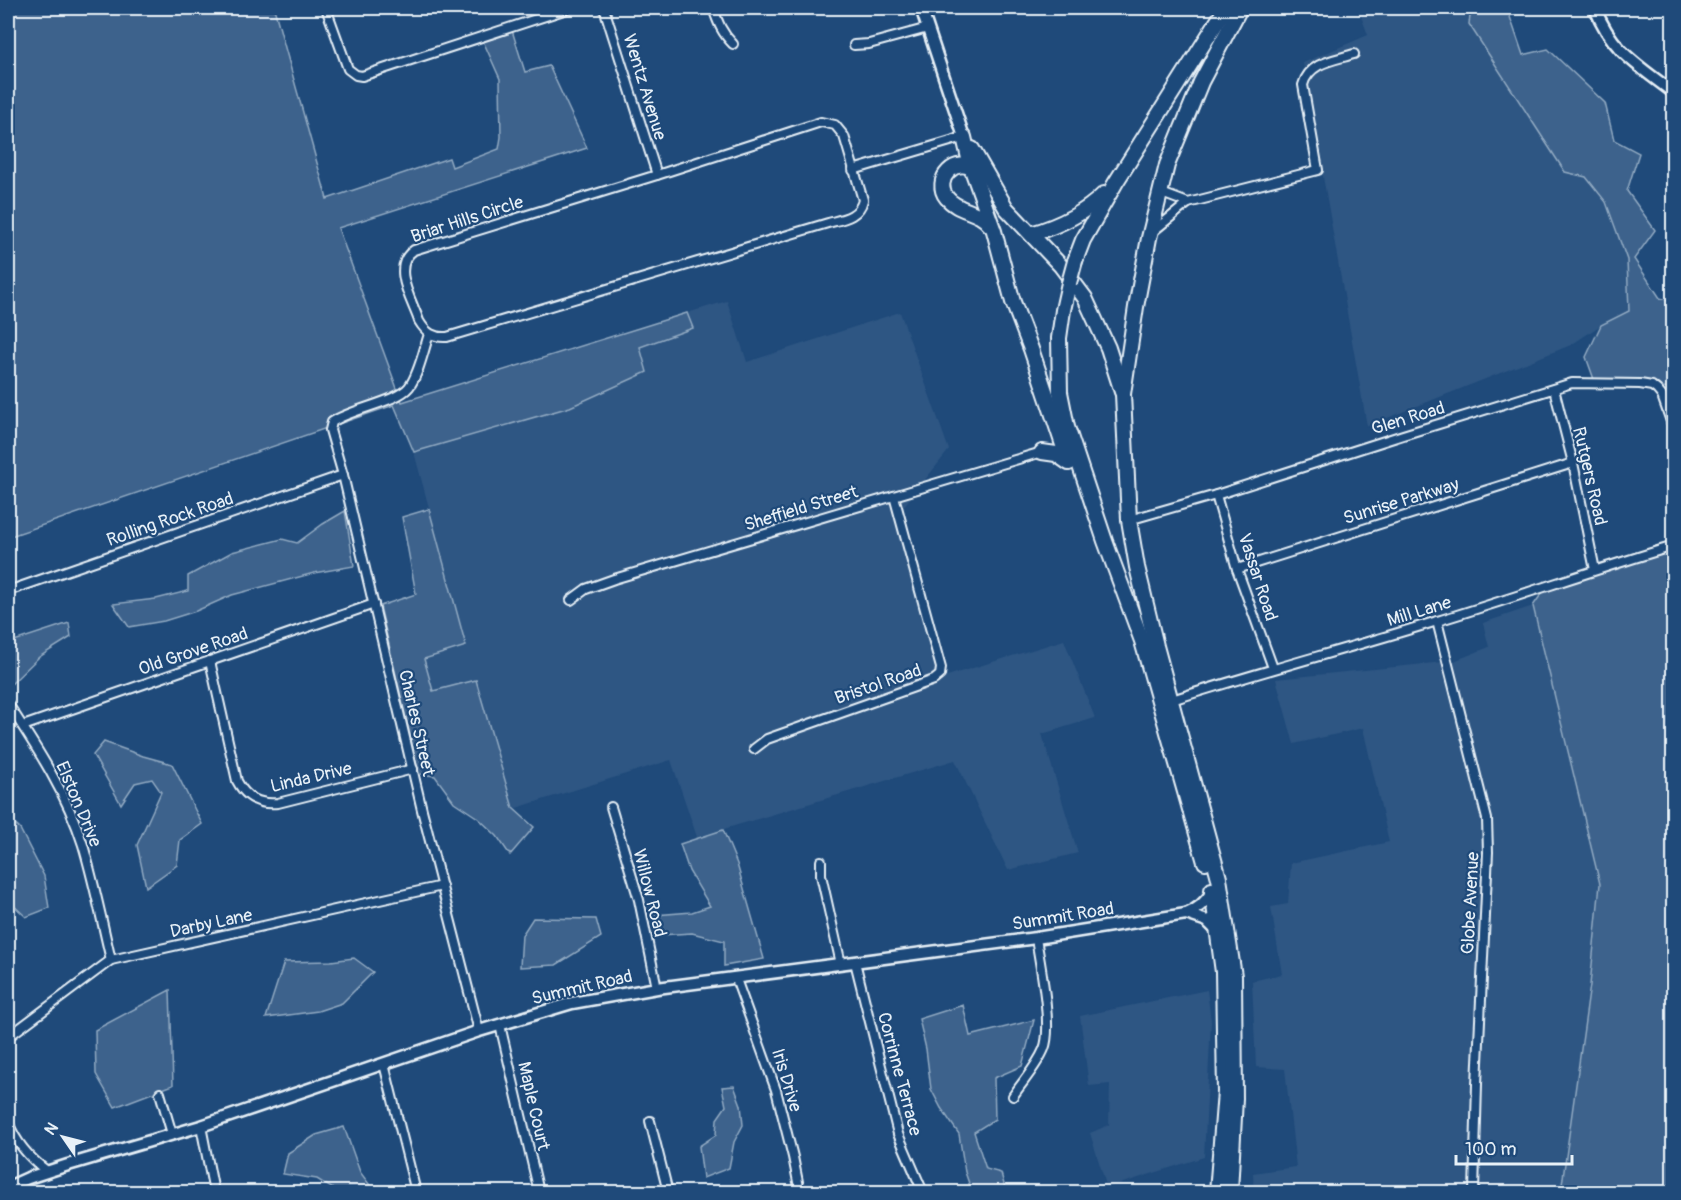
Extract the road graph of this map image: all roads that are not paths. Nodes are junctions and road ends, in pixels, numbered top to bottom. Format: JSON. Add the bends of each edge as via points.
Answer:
{"nodes":[{"id":1,"x":326,"y":8,"type":"edge"},
{"id":2,"x":570,"y":8,"type":"edge"},
{"id":3,"x":604,"y":8,"type":"edge"},
{"id":4,"x":713,"y":8,"type":"edge"},
{"id":5,"x":921,"y":8,"type":"edge"},
{"id":6,"x":1226,"y":8,"type":"edge"},
{"id":7,"x":1240,"y":8,"type":"edge"},
{"id":8,"x":1595,"y":8,"type":"edge"},
{"id":9,"x":928,"y":28,"type":"junction"},
{"id":10,"x":734,"y":44,"type":"dead end"},
{"id":11,"x":854,"y":45,"type":"dead end"},
{"id":12,"x":1354,"y":54,"type":"dead end"},
{"id":13,"x":1674,"y":93,"type":"edge"},
{"id":14,"x":964,"y":137,"type":"junction"},
{"id":15,"x":971,"y":167,"type":"junction"},
{"id":16,"x":853,"y":170,"type":"junction"},
{"id":17,"x":657,"y":176,"type":"junction"},
{"id":18,"x":1116,"y":182,"type":"junction"},
{"id":19,"x":1159,"y":192,"type":"junction"},
{"id":20,"x":1188,"y":203,"type":"junction"},
{"id":21,"x":1006,"y":208,"type":"junction"},
{"id":22,"x":994,"y":231,"type":"junction"},
{"id":23,"x":1031,"y":234,"type":"junction"},
{"id":24,"x":1150,"y":234,"type":"junction"},
{"id":25,"x":429,"y":334,"type":"junction"},
{"id":26,"x":1554,"y":388,"type":"junction"},
{"id":27,"x":1123,"y":394,"type":"junction"},
{"id":28,"x":1056,"y":428,"type":"junction"},
{"id":29,"x":1674,"y":430,"type":"edge"},
{"id":30,"x":1042,"y":452,"type":"junction"},
{"id":31,"x":1070,"y":463,"type":"junction"},
{"id":32,"x":1573,"y":463,"type":"junction"},
{"id":33,"x":343,"y":475,"type":"junction"},
{"id":34,"x":1216,"y":495,"type":"junction"},
{"id":35,"x":894,"y":496,"type":"junction"},
{"id":36,"x":1129,"y":520,"type":"junction"},
{"id":37,"x":1105,"y":541,"type":"junction"},
{"id":38,"x":1674,"y":546,"type":"edge"},
{"id":39,"x":1238,"y":568,"type":"junction"},
{"id":40,"x":1595,"y":570,"type":"junction"},
{"id":41,"x":8,"y":591,"type":"edge"},
{"id":42,"x":571,"y":600,"type":"dead end"},
{"id":43,"x":374,"y":604,"type":"junction"},
{"id":44,"x":1437,"y":621,"type":"junction"},
{"id":45,"x":210,"y":661,"type":"junction"},
{"id":46,"x":1273,"y":668,"type":"junction"},
{"id":47,"x":1172,"y":700,"type":"junction"},
{"id":48,"x":8,"y":704,"type":"edge"},
{"id":49,"x":23,"y":726,"type":"junction"},
{"id":50,"x":754,"y":749,"type":"dead end"},
{"id":51,"x":413,"y":769,"type":"junction"},
{"id":52,"x":611,"y":807,"type":"dead end"},
{"id":53,"x":821,"y":861,"type":"dead end"},
{"id":54,"x":442,"y":886,"type":"junction"},
{"id":55,"x":1212,"y":892,"type":"junction"},
{"id":56,"x":1186,"y":914,"type":"junction"},
{"id":57,"x":1218,"y":932,"type":"junction"},
{"id":58,"x":1036,"y":938,"type":"junction"},
{"id":59,"x":111,"y":960,"type":"junction"},
{"id":60,"x":855,"y":962,"type":"junction"},
{"id":61,"x":841,"y":964,"type":"junction"},
{"id":62,"x":736,"y":979,"type":"junction"},
{"id":63,"x":657,"y":988,"type":"junction"},
{"id":64,"x":500,"y":1025,"type":"junction"},
{"id":65,"x":479,"y":1031,"type":"junction"},
{"id":66,"x":8,"y":1036,"type":"edge"},
{"id":67,"x":384,"y":1064,"type":"junction"},
{"id":68,"x":160,"y":1093,"type":"dead end"},
{"id":69,"x":1013,"y":1096,"type":"dead end"},
{"id":70,"x":650,"y":1121,"type":"dead end"},
{"id":71,"x":8,"y":1122,"type":"edge"},
{"id":72,"x":201,"y":1126,"type":"junction"},
{"id":73,"x":172,"y":1134,"type":"junction"},
{"id":74,"x":47,"y":1172,"type":"junction"},
{"id":75,"x":8,"y":1190,"type":"edge"},
{"id":76,"x":214,"y":1192,"type":"edge"},
{"id":77,"x":416,"y":1192,"type":"edge"},
{"id":78,"x":539,"y":1192,"type":"edge"},
{"id":79,"x":668,"y":1192,"type":"edge"},
{"id":80,"x":800,"y":1192,"type":"edge"},
{"id":81,"x":923,"y":1192,"type":"edge"},
{"id":82,"x":1217,"y":1192,"type":"edge"},
{"id":83,"x":1230,"y":1192,"type":"edge"},
{"id":84,"x":1474,"y":1192,"type":"edge"}],
"edges":[{"from":1,"to":2,"type":"street","via":[[347,65],[352,73],[362,76]]},
{"from":3,"to":17,"type":"street","name":"Wentz Avenue"},
{"from":4,"to":10,"type":"street","via":[[725,36]]},
{"from":5,"to":9,"type":"main road"},
{"from":6,"to":18,"type":"highway"},
{"from":7,"to":19,"type":"highway","via":[[1201,82]]},
{"from":8,"to":13,"type":"main road","via":[[1607,33],[1626,56]]},
{"from":9,"to":11,"type":"street"},
{"from":9,"to":14,"type":"main road"},
{"from":12,"to":20,"type":"street","via":[[1317,66],[1305,79],[1318,170]]},
{"from":14,"to":15,"type":"highway"},
{"from":14,"to":16,"type":"street"},
{"from":14,"to":21,"type":"highway"},
{"from":15,"to":21,"type":"highway"},
{"from":15,"to":22,"type":"highway"},
{"from":15,"to":22,"type":"highway","via":[[952,168],[944,180],[943,192],[950,202],[986,219]]},
{"from":16,"to":17,"type":"street","name":"Briar Hills Circle","via":[[844,136],[834,125],[821,122]]},
{"from":16,"to":25,"type":"street","name":"Briar Hills Circle","via":[[862,200],[859,210],[850,216],[447,337]]},
{"from":17,"to":25,"type":"street","name":"Briar Hills Circle","via":[[414,250],[404,260],[402,272],[419,321]]},
{"from":18,"to":23,"type":"highway","via":[[1080,213]]},
{"from":18,"to":37,"type":"highway","bridge":true,"via":[[1075,261],[1059,338],[1060,392],[1067,427]]},
{"from":19,"to":20,"type":"street"},
{"from":19,"to":24,"type":"highway"},
{"from":20,"to":24,"type":"street"},
{"from":21,"to":23,"type":"highway"},
{"from":22,"to":28,"type":"highway","via":[[1013,302]]},
{"from":23,"to":27,"type":"highway","via":[[1085,298]]},
{"from":24,"to":27,"type":"highway"},
{"from":25,"to":33,"type":"street","name":"Charles Street","via":[[407,389],[332,422],[330,430]]},
{"from":26,"to":29,"type":"street","name":"Glen Road","via":[[1572,383],[1652,386],[1662,396]]},
{"from":26,"to":32,"type":"street","name":"Rutgers Road"},
{"from":26,"to":34,"type":"street","name":"Glen Road"},
{"from":27,"to":36,"type":"highway"},
{"from":28,"to":30,"type":"highway","via":[[1053,440]]},
{"from":28,"to":31,"type":"highway"},
{"from":30,"to":31,"type":"highway","via":[[1061,456]]},
{"from":30,"to":35,"type":"street","name":"Sheffield Street"},
{"from":31,"to":37,"type":"highway"},
{"from":32,"to":39,"type":"street","name":"Sunrise Parkway"},
{"from":32,"to":40,"type":"street","name":"Rutgers Road"},
{"from":33,"to":41,"type":"street","name":"Rolling Rock Road"},
{"from":33,"to":43,"type":"street","name":"Charles Street"},
{"from":34,"to":36,"type":"street","name":"Glen Road"},
{"from":34,"to":39,"type":"street","name":"Vassar Road"},
{"from":35,"to":42,"type":"street","name":"Sheffield Street","via":[[610,580]]},
{"from":35,"to":50,"type":"street","name":"Bristol Road","via":[[940,675],[767,739]]},
{"from":36,"to":47,"type":"highway","via":[[1137,567]]},
{"from":37,"to":55,"type":"highway","via":[[1142,641]]},
{"from":38,"to":40,"type":"street","name":"Mill Lane"},
{"from":39,"to":46,"type":"street","name":"Vassar Road"},
{"from":40,"to":44,"type":"street","name":"Mill Lane"},
{"from":43,"to":45,"type":"street","name":"Old Grove Road"},
{"from":43,"to":51,"type":"street","name":"Charles Street"},
{"from":44,"to":46,"type":"street","name":"Mill Lane"},
{"from":44,"to":84,"type":"street","name":"Globe Avenue","via":[[1487,819]]},
{"from":45,"to":49,"type":"street","name":"Old Grove Road"},
{"from":45,"to":51,"type":"street","name":"Linda Drive","via":[[237,780],[245,793],[257,801],[278,803]]},
{"from":46,"to":47,"type":"street","name":"Mill Lane"},
{"from":47,"to":83,"type":"highway","via":[[1219,878],[1234,976],[1235,1098]]},
{"from":48,"to":49,"type":"street","name":"Elston Drive"},
{"from":49,"to":59,"type":"street","name":"Elston Drive","via":[[61,793],[82,844]]},
{"from":51,"to":54,"type":"street","name":"Charles Street"},
{"from":52,"to":63,"type":"street","name":"Willow Road","via":[[639,900]]},
{"from":53,"to":61,"type":"street"},
{"from":54,"to":59,"type":"street","name":"Darby Lane"},
{"from":54,"to":65,"type":"street","name":"Charles Street"},
{"from":55,"to":56,"type":"main road","name":"Summit Road","via":[[1197,909]]},
{"from":55,"to":57,"type":"highway"},
{"from":56,"to":57,"type":"main road","via":[[1207,921]]},
{"from":56,"to":58,"type":"main road","name":"Summit Road"},
{"from":57,"to":82,"type":"highway","via":[[1223,972],[1225,1098]]},
{"from":58,"to":60,"type":"main road","name":"Summit Road"},
{"from":58,"to":69,"type":"street","via":[[1048,1034],[1040,1059]]},
{"from":59,"to":66,"type":"street","name":"Darby Lane"},
{"from":60,"to":61,"type":"main road","name":"Summit Road"},
{"from":60,"to":81,"type":"street","name":"Corrinne Terrace","via":[[898,1134]]},
{"from":61,"to":62,"type":"main road","name":"Summit Road"},
{"from":62,"to":63,"type":"main road","name":"Summit Road"},
{"from":62,"to":80,"type":"street","name":"Iris Drive","via":[[776,1090]]},
{"from":63,"to":64,"type":"main road","name":"Summit Road","via":[[572,1003]]},
{"from":64,"to":65,"type":"main road","name":"Summit Road"},
{"from":64,"to":78,"type":"street","name":"Maple Court"},
{"from":65,"to":67,"type":"main road","name":"Summit Road"},
{"from":67,"to":72,"type":"main road","name":"Summit Road"},
{"from":67,"to":77,"type":"street"},
{"from":68,"to":73,"type":"street"},
{"from":70,"to":79,"type":"street"},
{"from":71,"to":74,"type":"street","via":[[22,1148]]},
{"from":72,"to":73,"type":"main road","name":"Summit Road"},
{"from":72,"to":76,"type":"street"},
{"from":73,"to":74,"type":"main road","name":"Summit Road"},
{"from":74,"to":75,"type":"main road","name":"Summit Road"}]}
